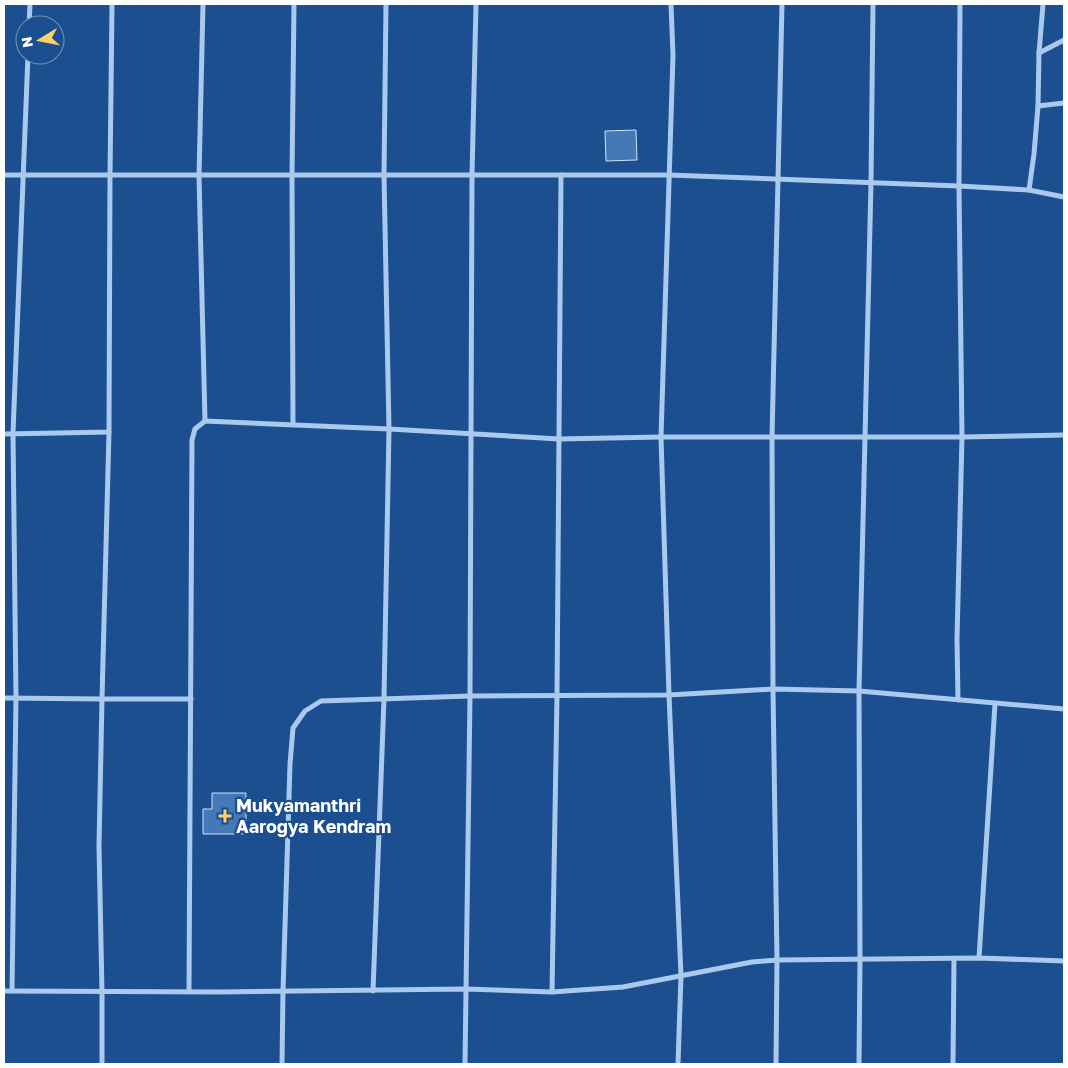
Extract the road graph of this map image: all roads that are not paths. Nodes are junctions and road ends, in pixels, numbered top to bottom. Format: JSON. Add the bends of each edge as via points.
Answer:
{"nodes":[{"id":1,"x":112,"y":4,"type":"edge"},
{"id":2,"x":203,"y":4,"type":"edge"},
{"id":3,"x":294,"y":4,"type":"edge"},
{"id":4,"x":386,"y":4,"type":"edge"},
{"id":5,"x":476,"y":4,"type":"edge"},
{"id":6,"x":670,"y":4,"type":"edge"},
{"id":7,"x":782,"y":4,"type":"edge"},
{"id":8,"x":873,"y":4,"type":"edge"},
{"id":9,"x":960,"y":4,"type":"edge"},
{"id":10,"x":1043,"y":4,"type":"edge"},
{"id":11,"x":1064,"y":40,"type":"edge"},
{"id":12,"x":1039,"y":53,"type":"junction"},
{"id":13,"x":28,"y":65,"type":"edge"},
{"id":14,"x":1064,"y":103,"type":"edge"},
{"id":15,"x":1038,"y":106,"type":"junction"},
{"id":16,"x":384,"y":174,"type":"junction"},
{"id":17,"x":4,"y":175,"type":"edge"},
{"id":18,"x":292,"y":175,"type":"junction"},
{"id":19,"x":472,"y":175,"type":"junction"},
{"id":20,"x":561,"y":175,"type":"junction"},
{"id":21,"x":669,"y":175,"type":"junction"},
{"id":22,"x":24,"y":176,"type":"junction"},
{"id":23,"x":110,"y":176,"type":"junction"},
{"id":24,"x":199,"y":176,"type":"junction"},
{"id":25,"x":778,"y":179,"type":"junction"},
{"id":26,"x":871,"y":183,"type":"junction"},
{"id":27,"x":959,"y":186,"type":"junction"},
{"id":28,"x":1029,"y":190,"type":"junction"},
{"id":29,"x":1064,"y":197,"type":"edge"},
{"id":30,"x":205,"y":421,"type":"junction"},
{"id":31,"x":293,"y":425,"type":"junction"},
{"id":32,"x":389,"y":429,"type":"junction"},
{"id":33,"x":109,"y":432,"type":"junction"},
{"id":34,"x":13,"y":433,"type":"junction"},
{"id":35,"x":4,"y":434,"type":"edge"},
{"id":36,"x":472,"y":434,"type":"junction"},
{"id":37,"x":1064,"y":436,"type":"edge"},
{"id":38,"x":661,"y":437,"type":"junction"},
{"id":39,"x":772,"y":437,"type":"junction"},
{"id":40,"x":865,"y":437,"type":"junction"},
{"id":41,"x":962,"y":437,"type":"junction"},
{"id":42,"x":559,"y":439,"type":"junction"},
{"id":43,"x":773,"y":690,"type":"junction"},
{"id":44,"x":859,"y":691,"type":"junction"},
{"id":45,"x":669,"y":695,"type":"junction"},
{"id":46,"x":470,"y":696,"type":"junction"},
{"id":47,"x":556,"y":696,"type":"junction"},
{"id":48,"x":4,"y":698,"type":"edge"},
{"id":49,"x":16,"y":698,"type":"junction"},
{"id":50,"x":191,"y":699,"type":"junction"},
{"id":51,"x":384,"y":699,"type":"junction"},
{"id":52,"x":102,"y":700,"type":"junction"},
{"id":53,"x":958,"y":700,"type":"junction"},
{"id":54,"x":995,"y":704,"type":"junction"},
{"id":55,"x":1064,"y":709,"type":"edge"},
{"id":56,"x":979,"y":958,"type":"junction"},
{"id":57,"x":860,"y":959,"type":"junction"},
{"id":58,"x":954,"y":959,"type":"junction"},
{"id":59,"x":777,"y":960,"type":"junction"},
{"id":60,"x":1064,"y":962,"type":"edge"},
{"id":61,"x":681,"y":976,"type":"junction"},
{"id":62,"x":466,"y":989,"type":"junction"},
{"id":63,"x":4,"y":991,"type":"edge"},
{"id":64,"x":12,"y":991,"type":"junction"},
{"id":65,"x":283,"y":991,"type":"junction"},
{"id":66,"x":373,"y":991,"type":"junction"},
{"id":67,"x":102,"y":992,"type":"junction"},
{"id":68,"x":189,"y":992,"type":"junction"},
{"id":69,"x":552,"y":992,"type":"junction"},
{"id":70,"x":102,"y":1064,"type":"edge"},
{"id":71,"x":282,"y":1064,"type":"edge"},
{"id":72,"x":465,"y":1064,"type":"edge"},
{"id":73,"x":678,"y":1064,"type":"edge"},
{"id":74,"x":776,"y":1064,"type":"edge"},
{"id":75,"x":859,"y":1064,"type":"edge"},
{"id":76,"x":953,"y":1064,"type":"edge"}],
"edges":[{"from":1,"to":23,"type":"street"},
{"from":2,"to":24,"type":"street"},
{"from":3,"to":18,"type":"street"},
{"from":4,"to":16,"type":"street"},
{"from":5,"to":19,"type":"street"},
{"from":6,"to":21,"type":"street","via":[[673,55]]},
{"from":7,"to":25,"type":"street"},
{"from":8,"to":26,"type":"street"},
{"from":9,"to":27,"type":"street"},
{"from":10,"to":12,"type":"street"},
{"from":11,"to":12,"type":"street"},
{"from":12,"to":15,"type":"street"},
{"from":13,"to":22,"type":"street"},
{"from":14,"to":15,"type":"street"},
{"from":15,"to":28,"type":"street"},
{"from":16,"to":18,"type":"street"},
{"from":16,"to":19,"type":"street"},
{"from":16,"to":32,"type":"street"},
{"from":17,"to":22,"type":"street"},
{"from":18,"to":24,"type":"street"},
{"from":18,"to":31,"type":"street"},
{"from":19,"to":20,"type":"street"},
{"from":19,"to":36,"type":"street"},
{"from":20,"to":21,"type":"street"},
{"from":20,"to":42,"type":"street"},
{"from":21,"to":25,"type":"street"},
{"from":21,"to":38,"type":"street"},
{"from":22,"to":23,"type":"street"},
{"from":22,"to":34,"type":"street"},
{"from":23,"to":24,"type":"street"},
{"from":23,"to":33,"type":"street"},
{"from":24,"to":30,"type":"street"},
{"from":25,"to":26,"type":"street"},
{"from":25,"to":39,"type":"street"},
{"from":26,"to":27,"type":"street"},
{"from":26,"to":40,"type":"street"},
{"from":27,"to":28,"type":"street"},
{"from":27,"to":41,"type":"street"},
{"from":28,"to":29,"type":"street"},
{"from":30,"to":31,"type":"street"},
{"from":30,"to":50,"type":"street","via":[[195,428],[192,440]]},
{"from":31,"to":32,"type":"street"},
{"from":32,"to":36,"type":"street"},
{"from":32,"to":51,"type":"street"},
{"from":33,"to":34,"type":"street"},
{"from":33,"to":52,"type":"street"},
{"from":34,"to":35,"type":"street"},
{"from":34,"to":49,"type":"street"},
{"from":36,"to":42,"type":"street"},
{"from":36,"to":46,"type":"street"},
{"from":37,"to":41,"type":"street"},
{"from":38,"to":39,"type":"street"},
{"from":38,"to":42,"type":"street"},
{"from":38,"to":45,"type":"street"},
{"from":39,"to":40,"type":"street"},
{"from":39,"to":43,"type":"street"},
{"from":40,"to":41,"type":"street"},
{"from":40,"to":44,"type":"street"},
{"from":41,"to":53,"type":"street"},
{"from":42,"to":47,"type":"street"},
{"from":43,"to":44,"type":"street"},
{"from":43,"to":45,"type":"street"},
{"from":43,"to":59,"type":"street"},
{"from":44,"to":53,"type":"street"},
{"from":44,"to":57,"type":"street"},
{"from":45,"to":47,"type":"street"},
{"from":45,"to":61,"type":"street"},
{"from":46,"to":47,"type":"street"},
{"from":46,"to":51,"type":"street"},
{"from":46,"to":62,"type":"street"},
{"from":47,"to":69,"type":"street"},
{"from":48,"to":49,"type":"street"},
{"from":49,"to":52,"type":"street"},
{"from":49,"to":64,"type":"street"},
{"from":50,"to":52,"type":"street"},
{"from":50,"to":68,"type":"street"},
{"from":51,"to":65,"type":"street","via":[[321,701],[305,711],[293,728]]},
{"from":51,"to":66,"type":"street"},
{"from":52,"to":67,"type":"street","via":[[99,846]]},
{"from":53,"to":54,"type":"street"},
{"from":54,"to":55,"type":"street"},
{"from":54,"to":56,"type":"street"},
{"from":56,"to":58,"type":"street"},
{"from":56,"to":60,"type":"street"},
{"from":57,"to":58,"type":"street"},
{"from":57,"to":59,"type":"street"},
{"from":57,"to":75,"type":"street"},
{"from":58,"to":76,"type":"street"},
{"from":59,"to":61,"type":"street"},
{"from":59,"to":74,"type":"street"},
{"from":61,"to":69,"type":"street","via":[[623,987]]},
{"from":61,"to":73,"type":"street"},
{"from":62,"to":66,"type":"street"},
{"from":62,"to":69,"type":"street"},
{"from":62,"to":72,"type":"street"},
{"from":63,"to":64,"type":"street"},
{"from":64,"to":67,"type":"street"},
{"from":65,"to":66,"type":"street"},
{"from":65,"to":68,"type":"street"},
{"from":65,"to":71,"type":"street"},
{"from":67,"to":68,"type":"street"},
{"from":67,"to":70,"type":"street"}]}
